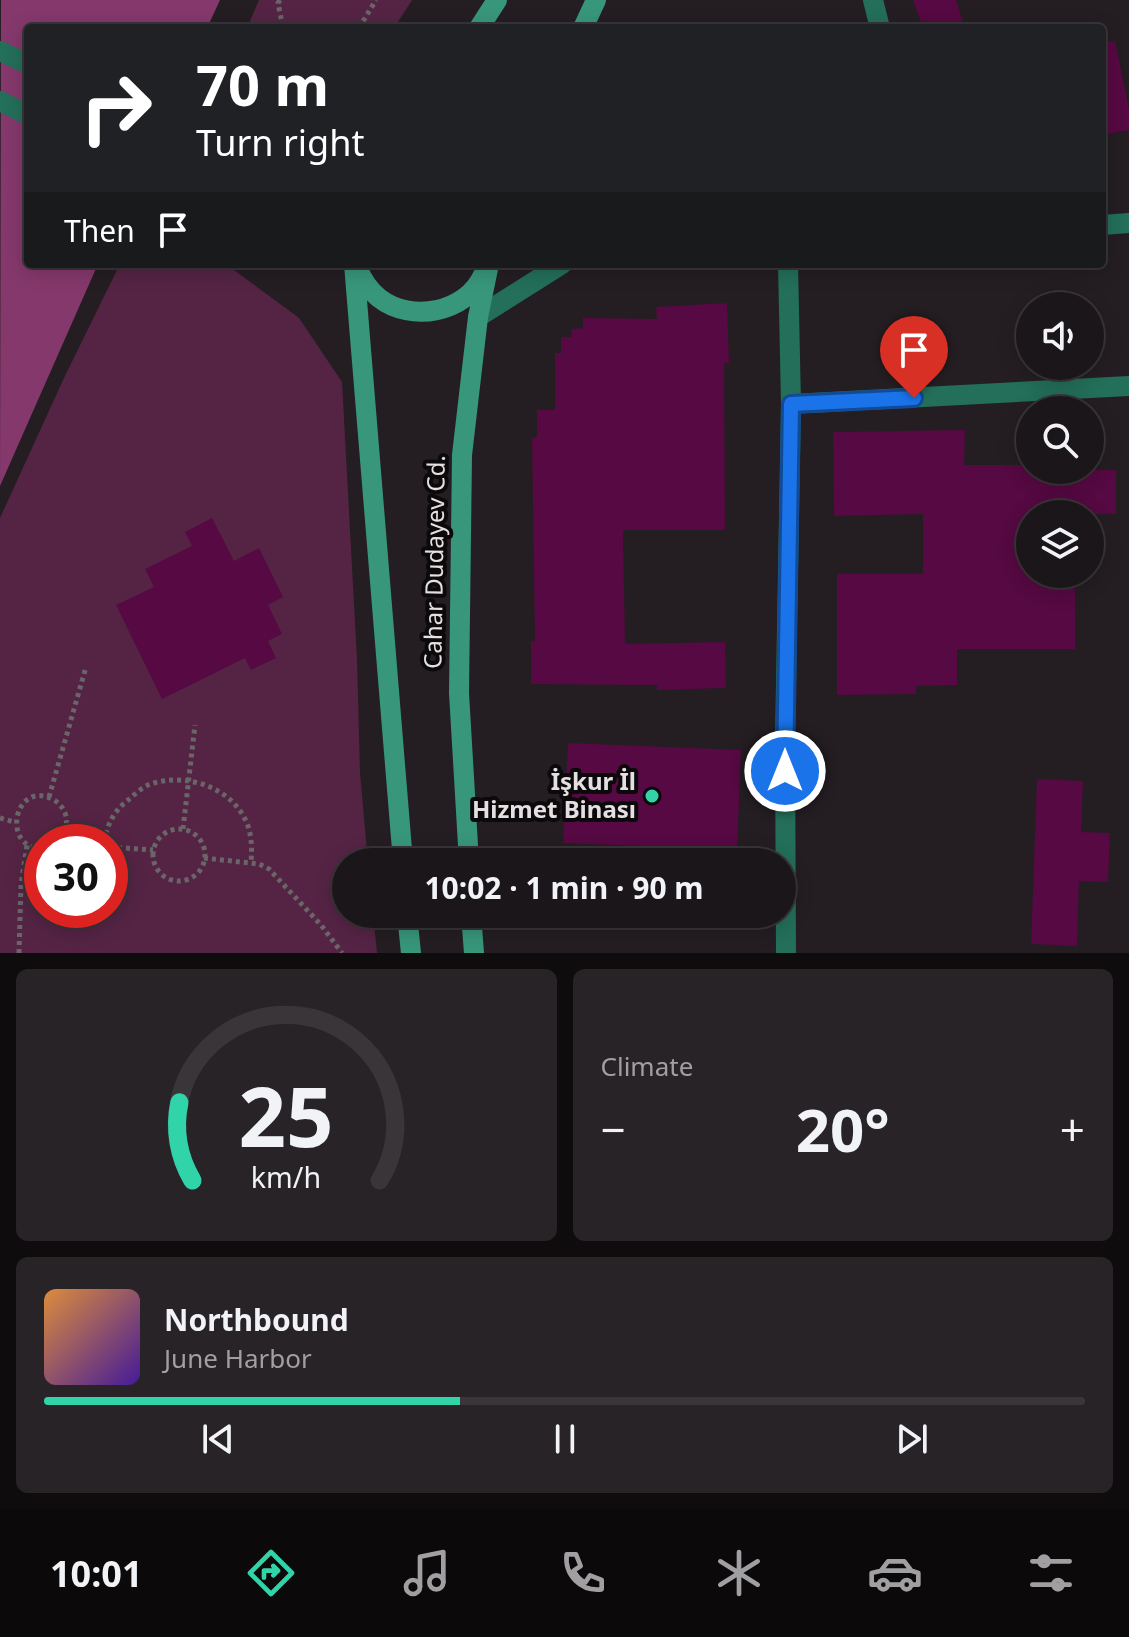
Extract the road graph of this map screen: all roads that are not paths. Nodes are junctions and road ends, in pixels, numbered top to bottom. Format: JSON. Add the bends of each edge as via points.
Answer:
{"nodes":[{"id":1,"x":497,"y":0,"type":"edge"},
{"id":2,"x":596,"y":0,"type":"edge"},
{"id":3,"x":873,"y":0,"type":"edge"},
{"id":4,"x":482,"y":24,"type":"edge"},
{"id":5,"x":585,"y":24,"type":"edge"},
{"id":6,"x":879,"y":24,"type":"edge"},
{"id":7,"x":0,"y":51,"type":"edge"},
{"id":8,"x":24,"y":62,"type":"edge"},
{"id":9,"x":0,"y":101,"type":"edge"},
{"id":10,"x":24,"y":113,"type":"edge"},
{"id":11,"x":1129,"y":223,"type":"edge"},
{"id":12,"x":1106,"y":225,"type":"edge"},
{"id":13,"x":355,"y":268,"type":"edge"},
{"id":14,"x":357,"y":268,"type":"edge"},
{"id":15,"x":487,"y":268,"type":"edge"},
{"id":16,"x":488,"y":268,"type":"edge"},
{"id":17,"x":556,"y":268,"type":"edge"},
{"id":18,"x":788,"y":268,"type":"edge"},
{"id":19,"x":478,"y":317,"type":"junction"},
{"id":20,"x":1129,"y":386,"type":"edge"},
{"id":21,"x":791,"y":404,"type":"junction"},
{"id":22,"x":402,"y":848,"type":"edge"},
{"id":23,"x":468,"y":848,"type":"edge"},
{"id":24,"x":408,"y":928,"type":"edge"},
{"id":25,"x":472,"y":928,"type":"edge"},
{"id":26,"x":411,"y":953,"type":"edge"},
{"id":27,"x":474,"y":953,"type":"edge"},
{"id":28,"x":786,"y":953,"type":"edge"}],
"edges":[{"from":1,"to":4,"type":"main road"},
{"from":2,"to":5,"type":"main road"},
{"from":3,"to":6,"type":"street"},
{"from":7,"to":8,"type":"street"},
{"from":9,"to":10,"type":"street"},
{"from":11,"to":12,"type":"street"},
{"from":13,"to":22,"type":"main road","name":"Cahar Dudayev Cd."},
{"from":14,"to":15,"type":"main road","via":[[380,299],[422,312],[445,309],[465,298]]},
{"from":16,"to":19,"type":"main road","name":"Cahar Dudayev Cd."},
{"from":17,"to":19,"type":"street"},
{"from":18,"to":21,"type":"street"},
{"from":19,"to":23,"type":"main road","name":"Cahar Dudayev Cd.","via":[[462,455],[459,693]]},
{"from":20,"to":21,"type":"street"},
{"from":21,"to":28,"type":"street"},
{"from":24,"to":26,"type":"main road"},
{"from":25,"to":27,"type":"main road"}]}
